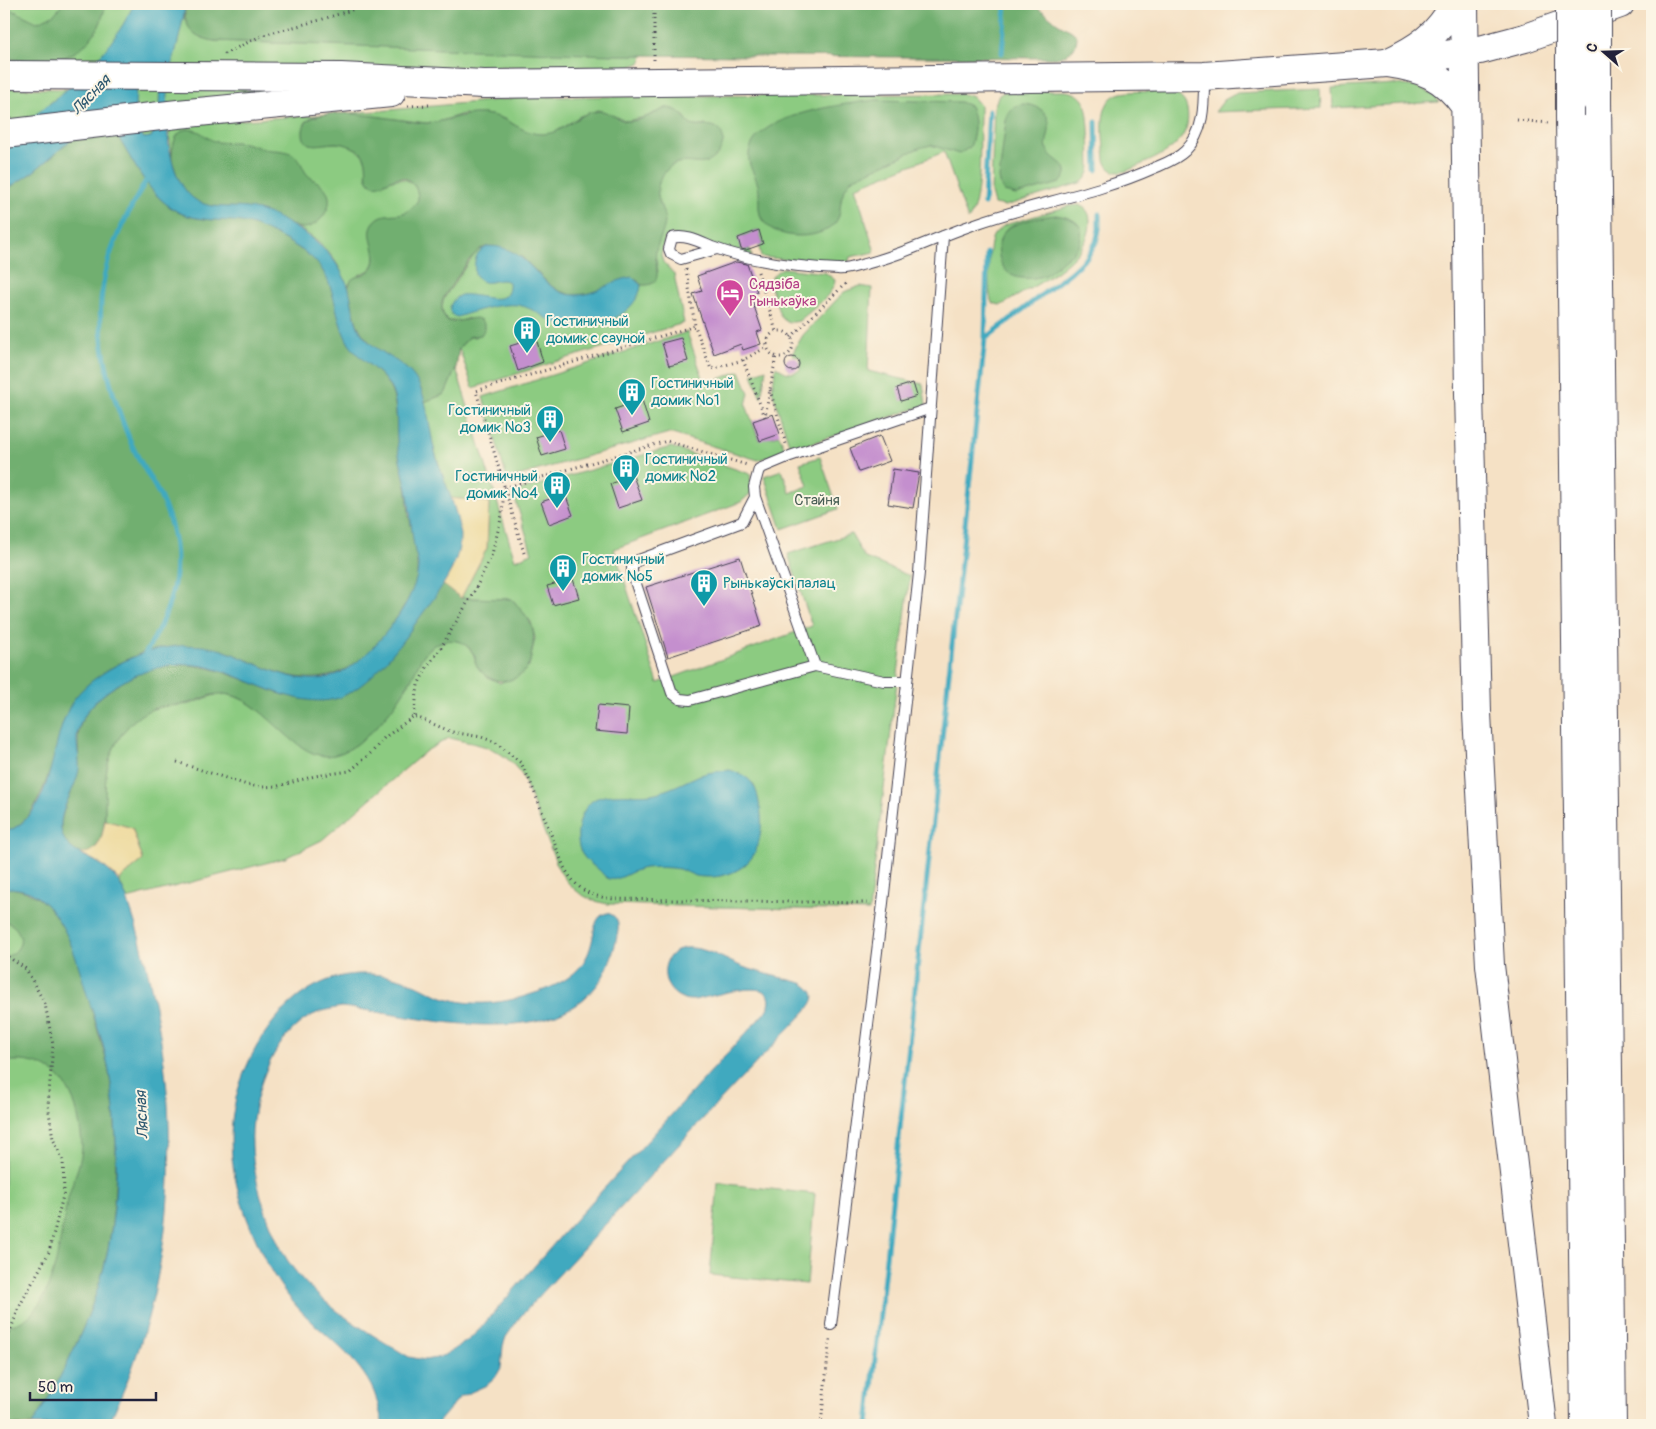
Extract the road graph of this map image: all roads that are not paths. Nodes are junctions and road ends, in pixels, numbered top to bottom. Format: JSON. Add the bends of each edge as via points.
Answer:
{"nodes":[{"id":1,"x":1454,"y":4,"type":"edge"},
{"id":2,"x":1464,"y":4,"type":"edge"},
{"id":3,"x":1570,"y":4,"type":"edge"},
{"id":4,"x":1597,"y":4,"type":"edge"},
{"id":5,"x":1620,"y":4,"type":"edge"},
{"id":6,"x":1464,"y":53,"type":"junction"},
{"id":7,"x":1387,"y":63,"type":"junction"},
{"id":8,"x":4,"y":75,"type":"edge"},
{"id":9,"x":1204,"y":76,"type":"junction"},
{"id":10,"x":484,"y":84,"type":"junction"},
{"id":11,"x":1465,"y":106,"type":"junction"},
{"id":12,"x":4,"y":134,"type":"edge"},
{"id":13,"x":943,"y":236,"type":"junction"},
{"id":14,"x":717,"y":249,"type":"junction"},
{"id":15,"x":931,"y":408,"type":"junction"},
{"id":16,"x":755,"y":497,"type":"junction"},
{"id":17,"x":815,"y":666,"type":"junction"},
{"id":18,"x":906,"y":681,"type":"junction"},
{"id":19,"x":831,"y":1325,"type":"road end"},
{"id":20,"x":1544,"y":1425,"type":"edge"},
{"id":21,"x":1584,"y":1425,"type":"edge"},
{"id":22,"x":1612,"y":1425,"type":"edge"}],
"edges":[{"from":1,"to":7,"type":"main road","via":[[1436,33]]},
{"from":2,"to":6,"type":"main road"},
{"from":3,"to":21,"type":"main road","bridge":true},
{"from":4,"to":22,"type":"main road","bridge":true},
{"from":5,"to":6,"type":"main road","via":[[1502,45]]},
{"from":6,"to":7,"type":"main road"},
{"from":6,"to":11,"type":"main road"},
{"from":7,"to":9,"type":"main road"},
{"from":7,"to":11,"type":"main road","via":[[1413,67],[1433,75],[1456,93]]},
{"from":8,"to":10,"type":"main road","via":[[341,78]]},
{"from":9,"to":10,"type":"main road"},
{"from":9,"to":13,"type":"lane","via":[[1198,131],[1192,143],[1173,160],[1108,186],[979,222]]},
{"from":10,"to":12,"type":"main road"},
{"from":11,"to":20,"type":"main road","via":[[1477,713],[1490,965]]},
{"from":13,"to":14,"type":"lane","via":[[880,261],[841,270],[756,260]]},
{"from":13,"to":15,"type":"lane"},
{"from":14,"to":14,"type":"lane","via":[[686,238],[672,238],[669,249],[676,258],[686,259]]},
{"from":15,"to":16,"type":"lane","via":[[759,469]]},
{"from":15,"to":18,"type":"lane","via":[[919,573]]},
{"from":16,"to":17,"type":"lane"},
{"from":16,"to":17,"type":"lane","via":[[742,522],[636,561],[632,567],[672,693],[680,699],[690,700]]},
{"from":17,"to":18,"type":"lane","via":[[884,681]]},
{"from":18,"to":19,"type":"lane","via":[[883,903]]}]}
